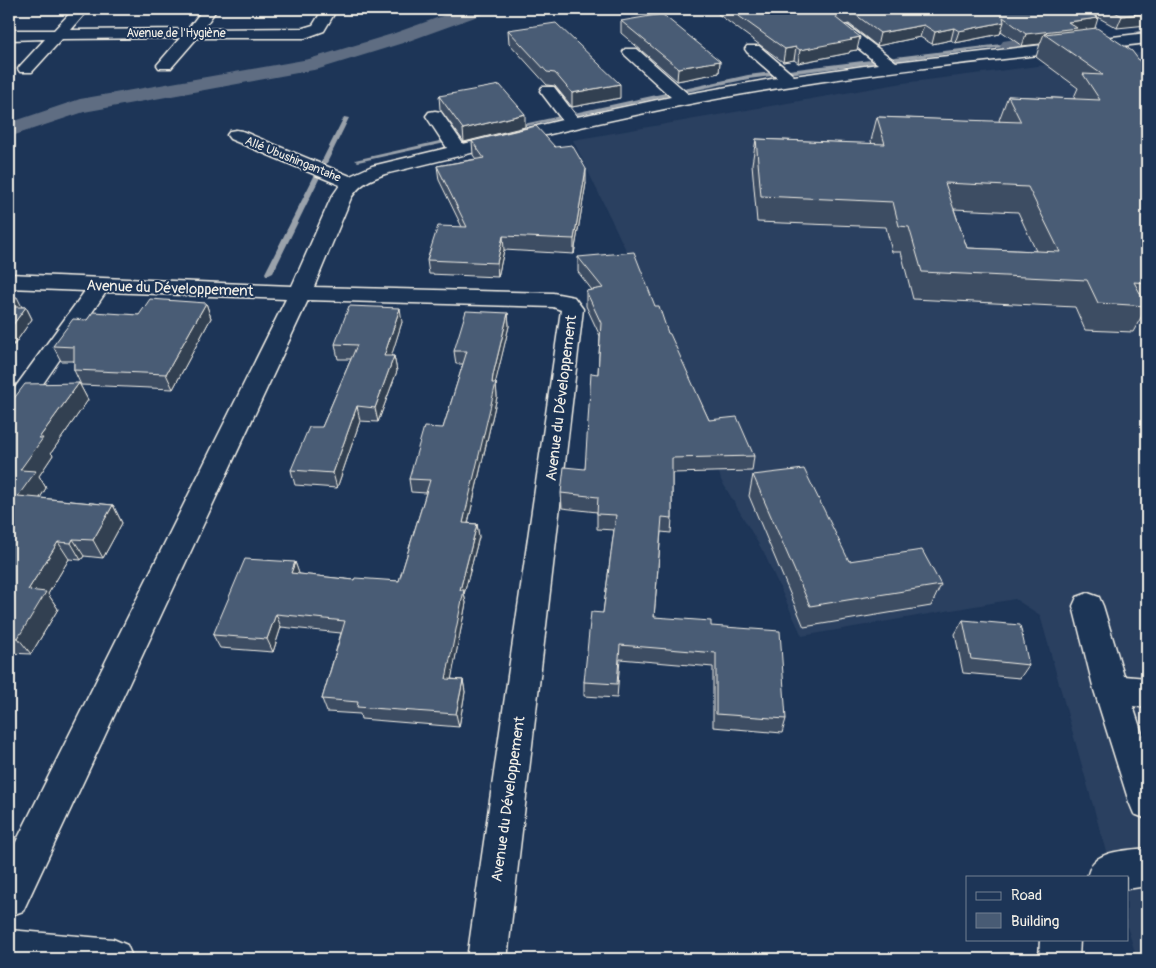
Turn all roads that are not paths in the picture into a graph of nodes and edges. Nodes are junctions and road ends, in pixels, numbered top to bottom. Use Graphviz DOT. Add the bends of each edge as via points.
graph roads {
  1 [pos="82,9"];
  2 [pos="210,9"];
  3 [pos="330,9"];
  4 [pos="1102,27"];
  5 [pos="843,29"];
  6 [pos="193,33"];
  7 [pos="9,34"];
  8 [pos="60,34"];
  9 [pos="1136,40"];
  10 [pos="753,49"];
  11 [pos="631,52"];
  12 [pos="1147,54"];
  13 [pos="164,65"];
  14 [pos="892,67"];
  15 [pos="26,69"];
  16 [pos="790,81"];
  17 [pos="548,91"];
  18 [pos="684,100"];
  19 [pos="435,116"];
  20 [pos="573,123"];
  21 [pos="236,136"];
  22 [pos="457,150"];
  23 [pos="351,183"];
  24 [pos="9,281"];
  25 [pos="100,285"];
  26 [pos="300,293"];
  27 [pos="9,414"];
  28 [pos="1088,606"];
  29 [pos="1111,690"];
  30 [pos="1147,693"];
  31 [pos="1147,802"];
  32 [pos="1147,867"];
  33 [pos="1107,876"];
  34 [pos="9,897"];
  35 [pos="1060,940"];
  36 [pos="9,950"];
  37 [pos="112,959"];
  38 [pos="487,959"];
  39 [pos="1060,959"];
  1 -- 8 [label="street"];
  2 -- 6 [label="street"];
  3 -- 6 [label="street, Avenue de l'Hygiène" via="320,28 305,33"];
  4 -- 9 [label="street"];
  5 -- 14 [label="street"];
  6 -- 8 [label="street, Avenue de l'Hygiène"];
  6 -- 13 [label="street"];
  7 -- 8 [label="street, Avenue de l'Hygiène"];
  8 -- 15 [label="street"];
  9 -- 12 [label="street"];
  9 -- 14 [label="street"];
  10 -- 16 [label="street"];
  11 -- 18 [label="street"];
  14 -- 16 [label="street"];
  16 -- 18 [label="street"];
  17 -- 20 [label="street"];
  18 -- 20 [label="street"];
  19 -- 22 [label="street"];
  20 -- 22 [label="street"];
  21 -- 23 [label="street, Allé Ubushingantahe"];
  22 -- 23 [label="street" via="379,170"];
  23 -- 26 [label="street" via="340,198"];
  24 -- 25 [label="street, Avenue du Développement"];
  25 -- 26 [label="street, Avenue du Développement"];
  25 -- 27 [label="street"];
  26 -- 34 [label="street"];
  26 -- 38 [label="street, Avenue du Développement" via="553,300 566,302 572,309"];
  28 -- 29 [label="street"];
  29 -- 30 [label="street"];
  29 -- 31 [label="street"];
  32 -- 33 [label="street" via="1112,872"];
  35 -- 39 [label="street"];
  36 -- 37 [label="street"];
}
